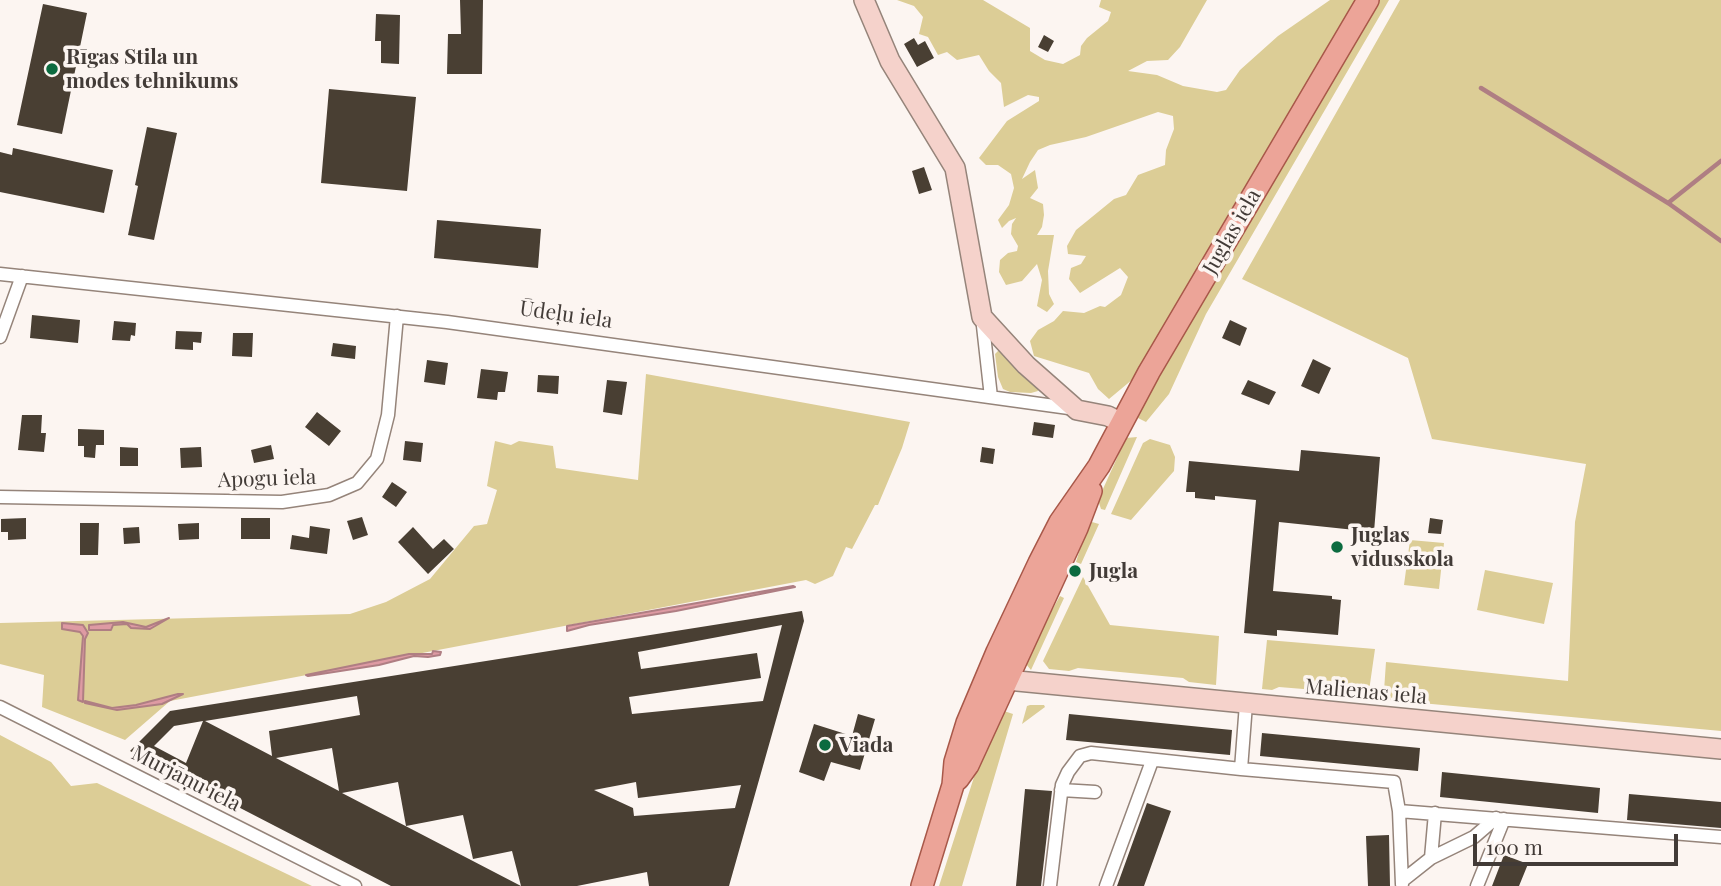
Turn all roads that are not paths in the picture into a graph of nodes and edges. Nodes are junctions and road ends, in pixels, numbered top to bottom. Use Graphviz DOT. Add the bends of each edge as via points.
graph roads {
  1 [pos="864,0"];
  2 [pos="1367,0"];
  3 [pos="0,274"];
  4 [pos="22,276"];
  5 [pos="397,316"];
  6 [pos="982,317"];
  7 [pos="0,337"];
  8 [pos="991,397"];
  9 [pos="1077,410"];
  10 [pos="1122,423"];
  11 [pos="0,497"];
  12 [pos="997,676"];
  13 [pos="1246,704"];
  14 [pos="0,706"];
  15 [pos="1721,749"];
  16 [pos="1152,761"];
  17 [pos="1241,769"];
  18 [pos="1061,790"];
  19 [pos="1095,792"];
  20 [pos="1399,811"];
  21 [pos="1435,813"];
  22 [pos="1500,818"];
  23 [pos="1721,837"];
  24 [pos="1431,858"];
  25 [pos="1402,883"];
  26 [pos="355,886"];
  27 [pos="922,886"];
  28 [pos="1050,886"];
  29 [pos="1106,886"];
  30 [pos="1477,886"];
  1 -- 6 [label="street" via="890,61 955,168"];
  2 -- 10 [label="main road, Juglas iela"];
  3 -- 4 [label="street, Ūdeļu iela"];
  4 -- 5 [label="street, Ūdeļu iela"];
  4 -- 7 [label="street"];
  5 -- 8 [label="street, Ūdeļu iela"];
  5 -- 11 [label="street, Apogu iela" via="387,415 377,459 357,483 329,495 282,502"];
  6 -- 8 [label="street"];
  6 -- 9 [label="street" via="1026,365"];
  8 -- 9 [label="street, Ūdeļu iela"];
  9 -- 10 [label="street, Ūdeļu iela"];
  10 -- 12 [label="main road, Juglas iela" via="1060,522"];
  12 -- 13 [label="street, Malienas iela"];
  12 -- 27 [label="main road, Juglas iela" via="967,723"];
  13 -- 15 [label="street, Malienas iela"];
  13 -- 17 [label="street"];
  14 -- 26 [label="street, Murjāņu iela"];
  16 -- 17 [label="street"];
  16 -- 18 [label="street" via="1091,753 1080,756"];
  16 -- 29 [label="street"];
  17 -- 20 [label="street" via="1394,782"];
  18 -- 19 [label="street"];
  18 -- 28 [label="street"];
  20 -- 21 [label="street"];
  20 -- 25 [label="street"];
  21 -- 22 [label="street"];
  21 -- 24 [label="street"];
  22 -- 23 [label="street"];
  22 -- 24 [label="street"];
  22 -- 30 [label="street"];
  24 -- 25 [label="street"];
}
